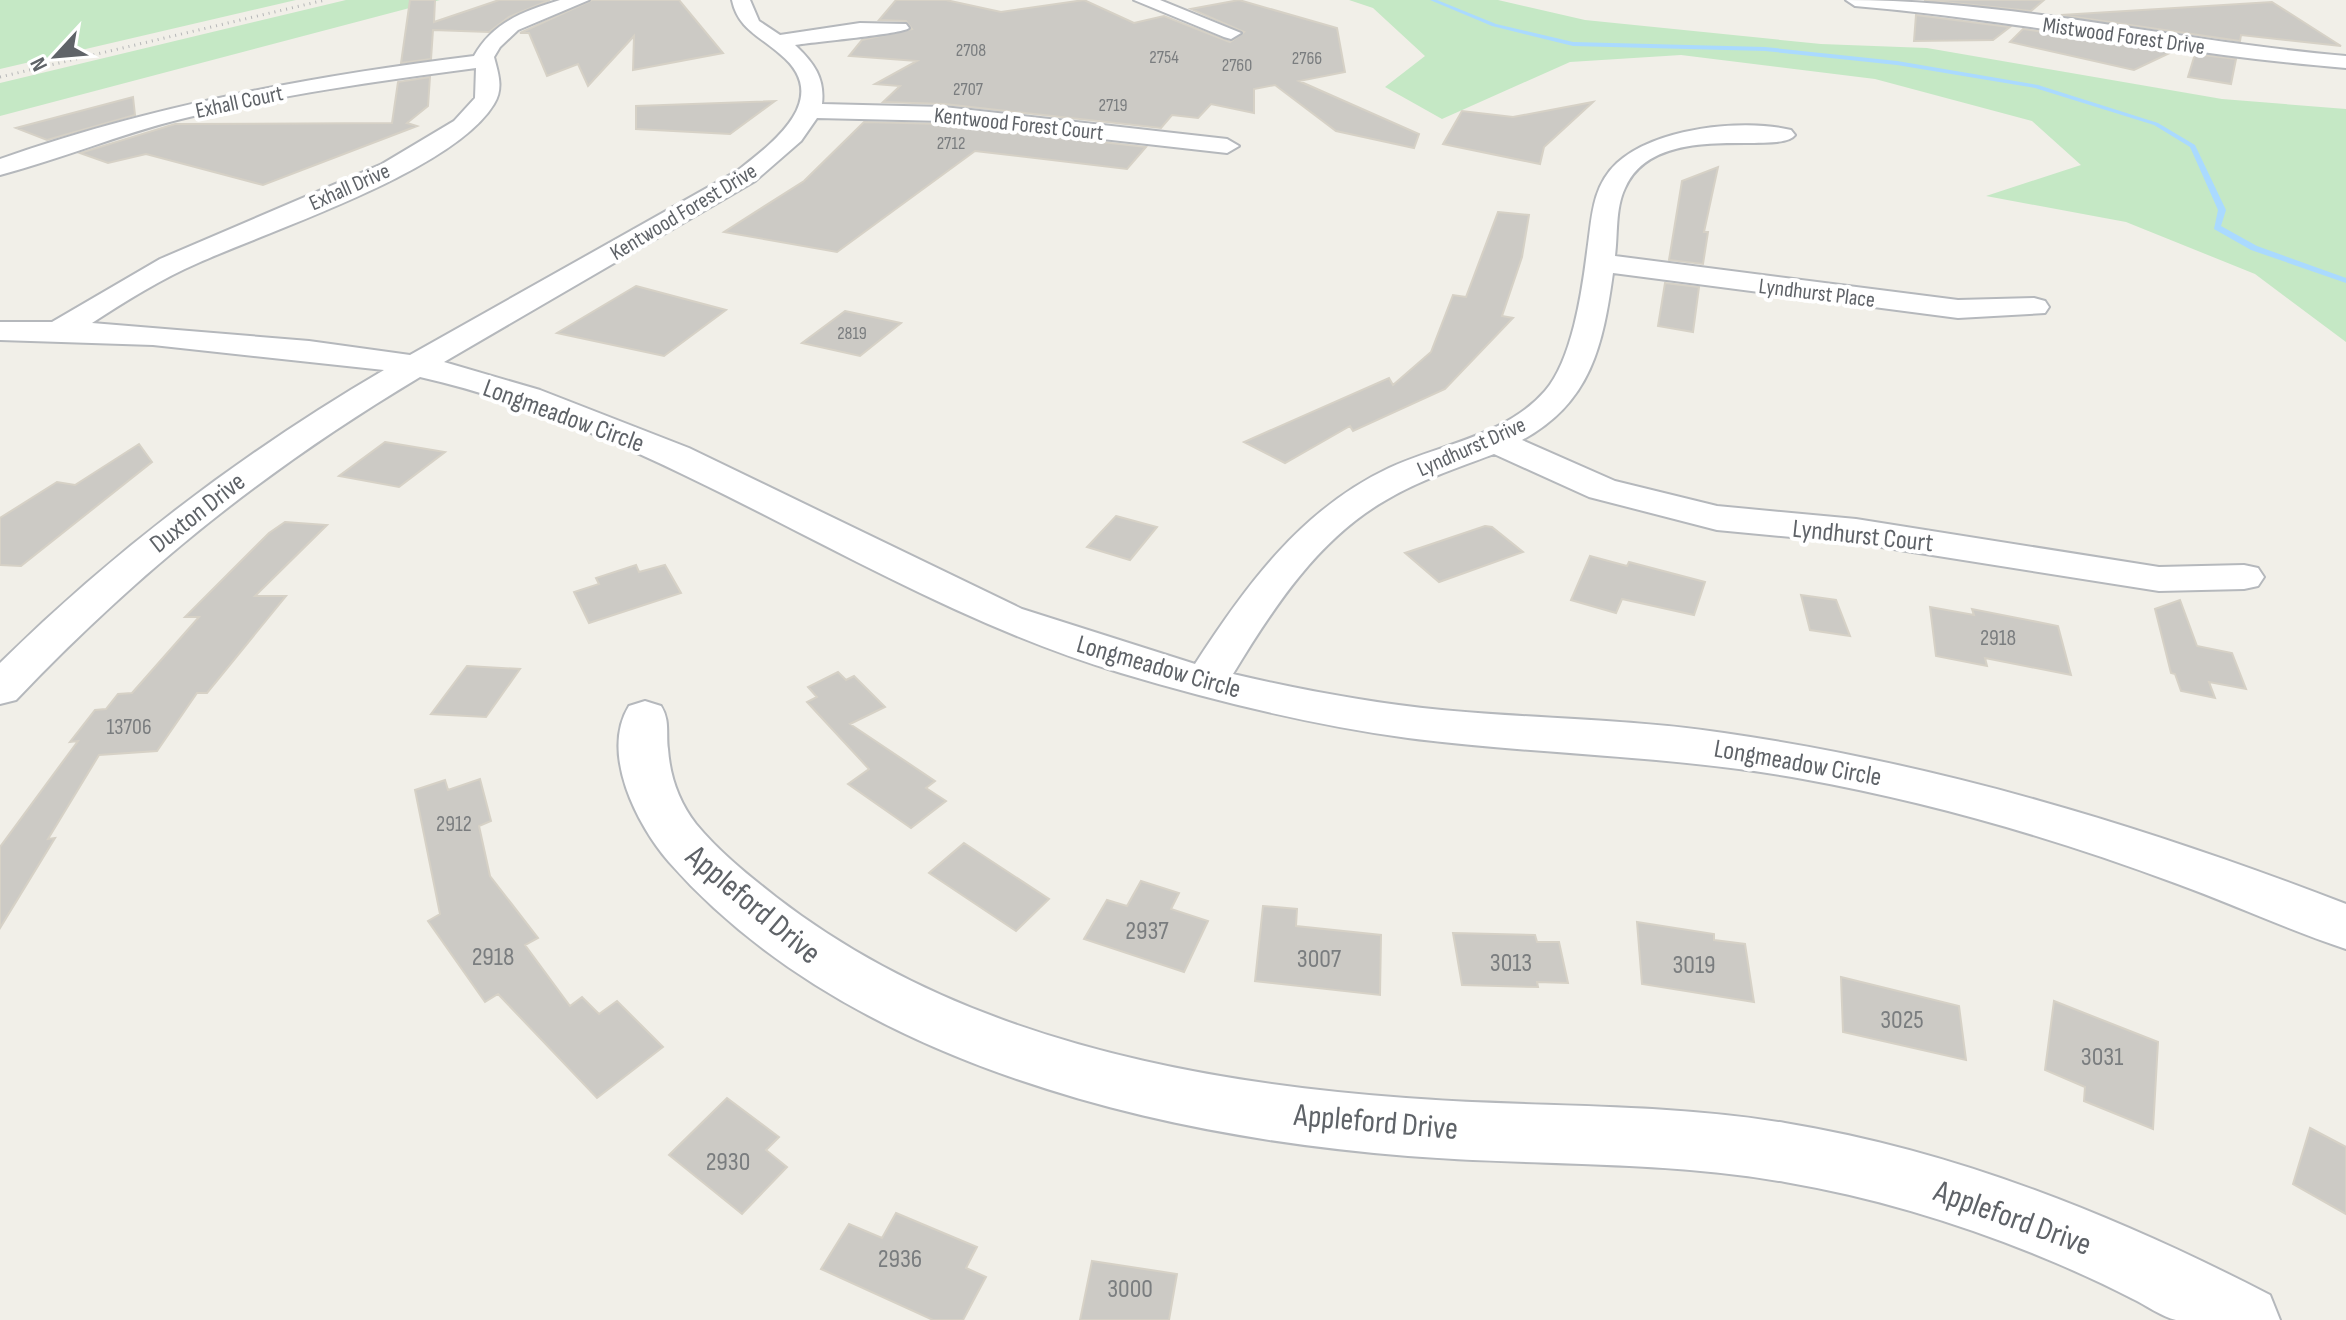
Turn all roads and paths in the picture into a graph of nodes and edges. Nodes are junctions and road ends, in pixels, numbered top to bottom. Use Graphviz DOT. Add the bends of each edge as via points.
graph roads {
  1 [pos="580,0"];
  2 [pos="741,0"];
  3 [pos="1143,0"];
  4 [pos="1855,0"];
  5 [pos="899,28"];
  6 [pos="1231,33"];
  7 [pos="777,42"];
  8 [pos="484,61"];
  9 [pos="2346,62"];
  10 [pos="810,111"];
  11 [pos="1783,135"];
  12 [pos="1227,146"];
  13 [pos="0,167"];
  14 [pos="1601,263"];
  15 [pos="2034,307"];
  16 [pos="60,330"];
  17 [pos="0,331"];
  18 [pos="418,366"];
  19 [pos="1494,439"];
  20 [pos="2244,577"];
  21 [pos="1206,682"];
  22 [pos="0,689"];
  23 [pos="645,717"];
  24 [pos="2346,927"];
  25 [pos="2245,1320"];
  1 -- 8 [label="street" via="506,30 487,49"];
  2 -- 7 [label="street" via="747,19"];
  3 -- 6 [label="street"];
  4 -- 9 [label="street, Mistwood Forest Drive"];
  5 -- 7 [label="street"];
  7 -- 10 [label="street" via="808,71"];
  8 -- 13 [label="street, Exhall Court" via="243,99 110,132"];
  8 -- 16 [label="street, Exhall Drive" via="490,79 483,104 441,142 185,257"];
  10 -- 12 [label="street, Kentwood Forest Court" via="944,114"];
  10 -- 18 [label="street, Kentwood Forest Drive" via="790,141 746,176"];
  11 -- 14 [label="street, Lyndhurst Drive" via="1706,136 1646,154 1608,192"];
  14 -- 15 [label="street, Lyndhurst Place" via="1958,309"];
  14 -- 19 [label="street, Lyndhurst Drive" via="1572,379 1534,418"];
  16 -- 17 [label="street, Longmeadow Circle"];
  16 -- 18 [label="street, Longmeadow Circle" via="289,348"];
  18 -- 21 [label="street, Longmeadow Circle" via="636,439 1013,621"];
  18 -- 22 [label="street, Duxton Drive" via="338,412 186,518 119,574"];
  19 -- 20 [label="street, Lyndhurst Court" via="1602,489 1717,518 1856,531 2159,579"];
  19 -- 21 [label="street, Lyndhurst Drive" via="1402,476 1323,525 1275,578"];
  21 -- 24 [label="street, Longmeadow Circle" via="1364,716 1714,747 1900,780 2138,846"];
  23 -- 25 [label="street, Appleford Drive" via="645,773 659,813 685,850 759,915 832,968 918,1015 1019,1056 1120,1083 1273,1112 1431,1129 1615,1134 1734,1144 1832,1161 1961,1194 2069,1233"];
}
